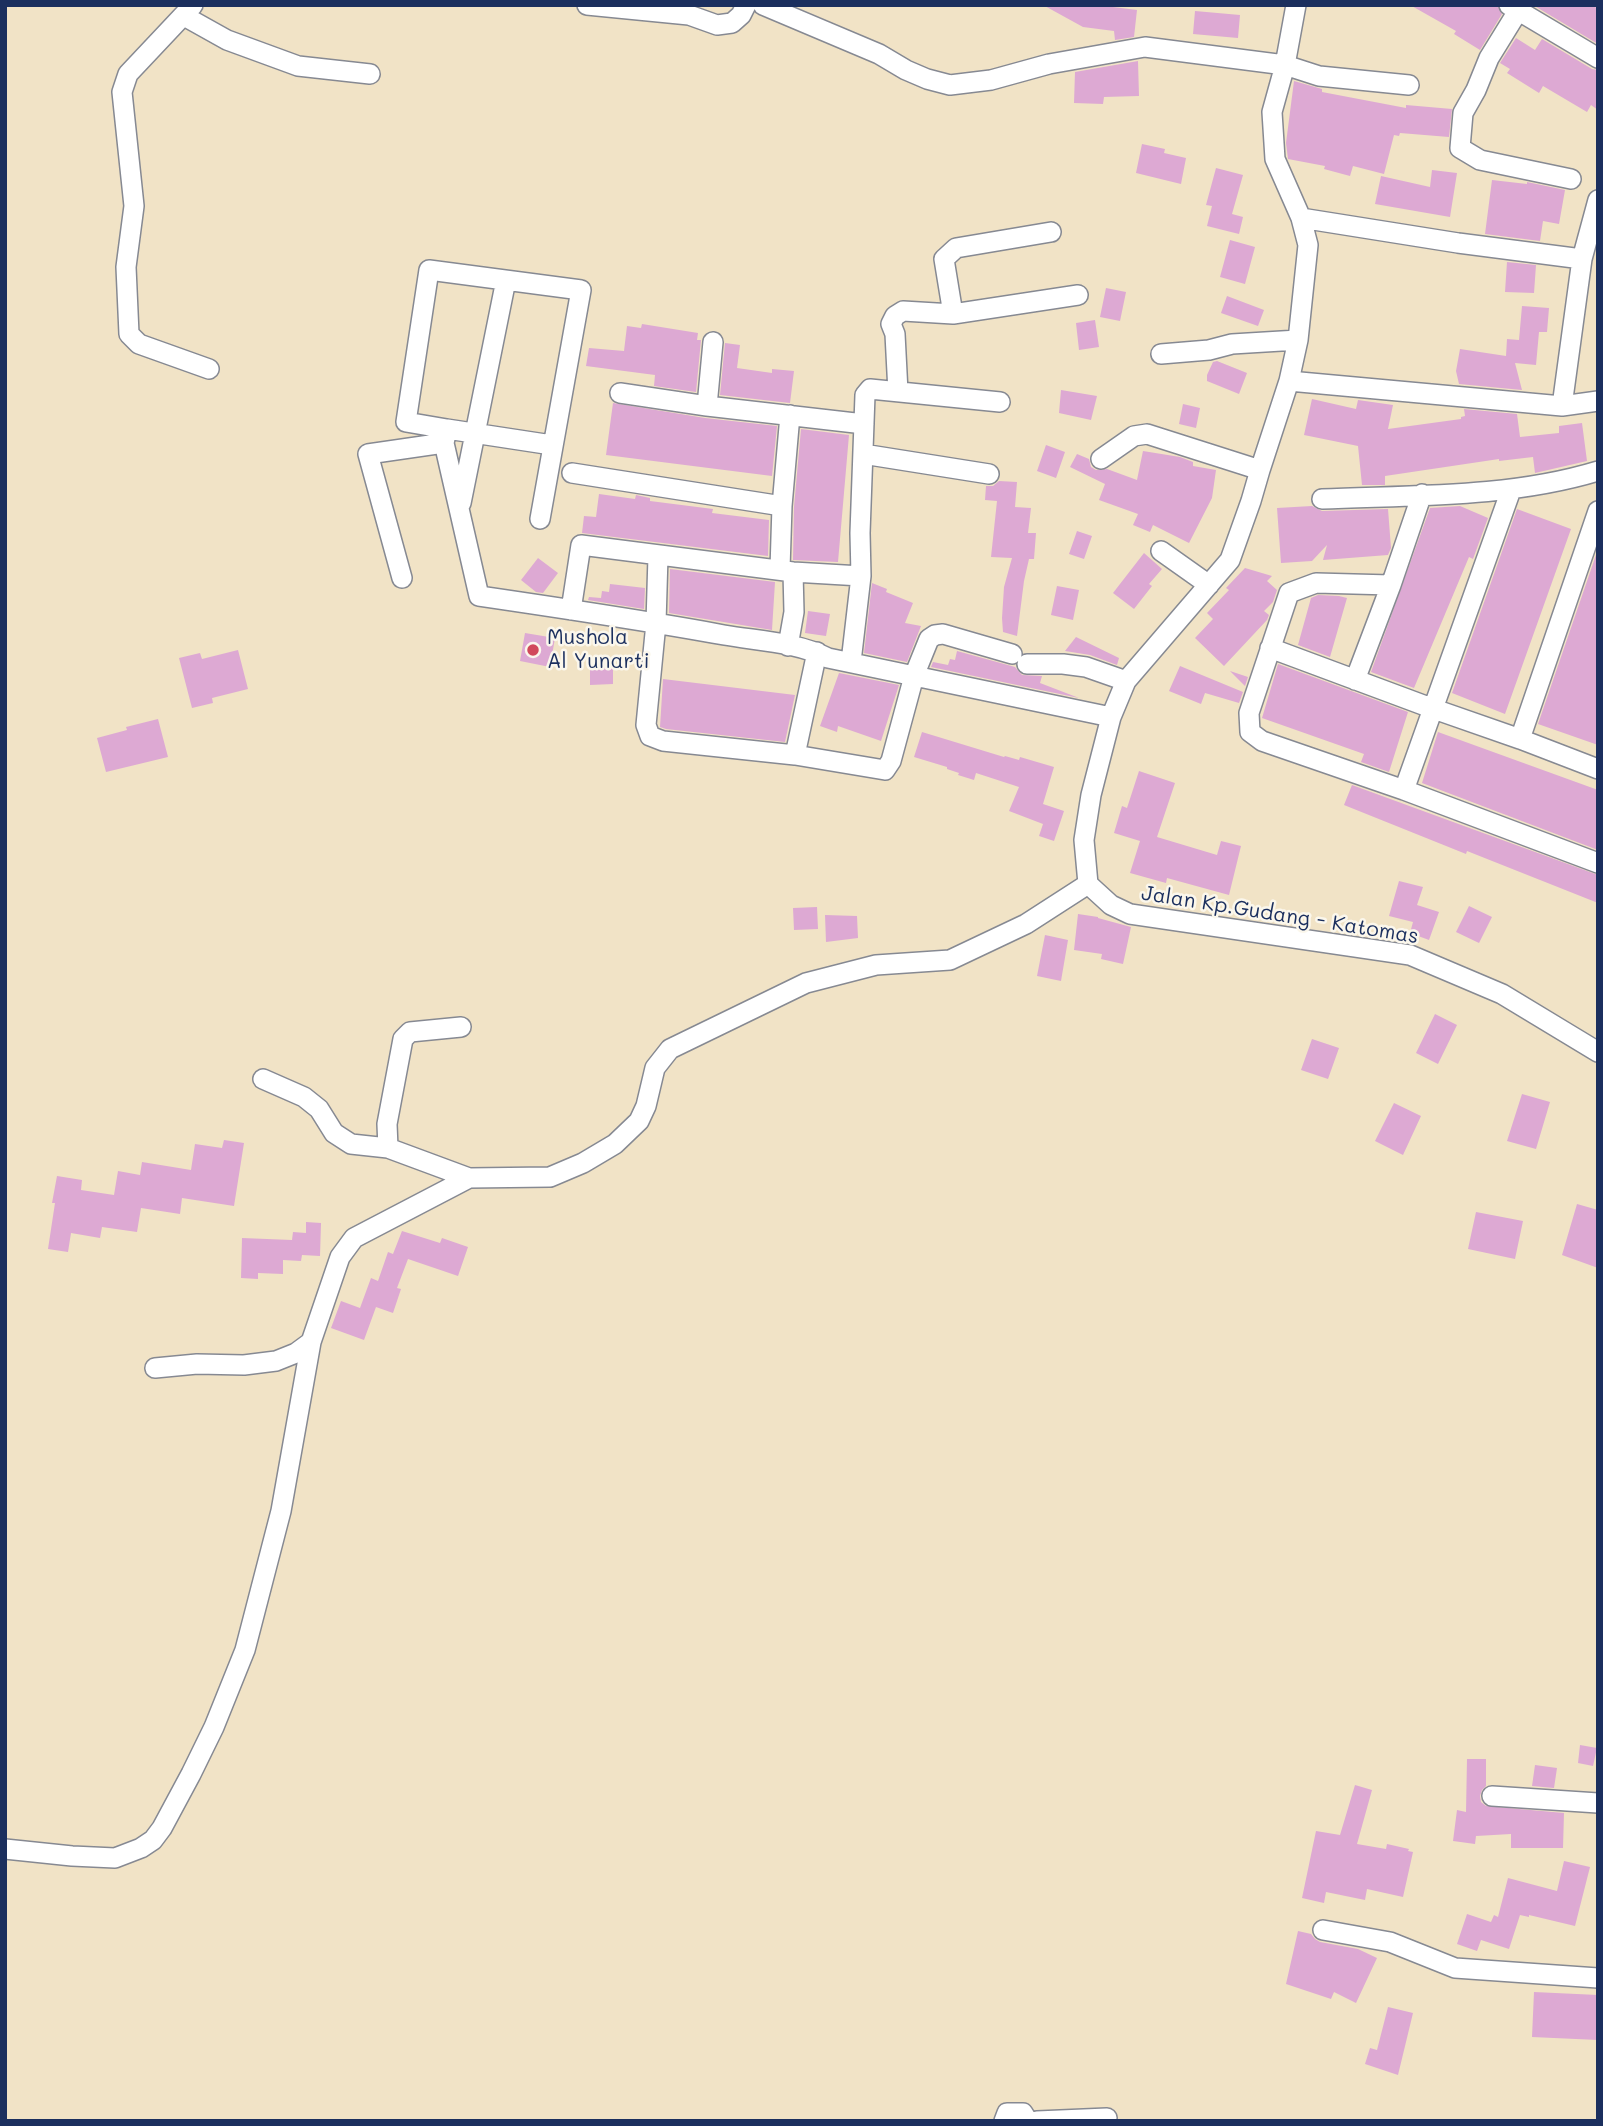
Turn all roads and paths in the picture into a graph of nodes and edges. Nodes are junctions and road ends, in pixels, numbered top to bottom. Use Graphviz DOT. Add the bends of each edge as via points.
graph roads {
  1 [pos="587,5"];
  2 [pos="746,5"];
  3 [pos="763,5"];
  4 [pos="1296,5"];
  5 [pos="1514,8"];
  6 [pos="188,11"];
  7 [pos="1598,58"];
  8 [pos="1285,65"];
  9 [pos="370,74"];
  10 [pos="1409,85"];
  11 [pos="1571,179"];
  12 [pos="1598,200"];
  13 [pos="1301,218"];
  14 [pos="1051,232"];
  15 [pos="1582,259"];
  16 [pos="506,280"];
  17 [pos="1078,295"];
  18 [pos="953,314"];
  19 [pos="1298,340"];
  20 [pos="713,342"];
  21 [pos="1161,354"];
  22 [pos="209,369"];
  23 [pos="1289,381"];
  24 [pos="898,391"];
  25 [pos="620,393"];
  26 [pos="1598,401"];
  27 [pos="1000,402"];
  28 [pos="1562,405"];
  29 [pos="707,406"];
  30 [pos="790,415"];
  31 [pos="406,422"];
  32 [pos="864,424"];
  33 [pos="474,433"];
  34 [pos="446,436"];
  35 [pos="552,445"];
  36 [pos="394,450"];
  37 [pos="863,454"];
  38 [pos="1101,459"];
  39 [pos="1259,470"];
  40 [pos="1598,471"];
  41 [pos="572,473"];
  42 [pos="989,474"];
  43 [pos="1511,490"];
  44 [pos="1422,494"];
  45 [pos="1322,499"];
  46 [pos="782,506"];
  47 [pos="460,510"];
  48 [pos="1598,511"];
  49 [pos="540,519"];
  50 [pos="1161,551"];
  51 [pos="658,556"];
  52 [pos="787,571"];
  53 [pos="861,576"];
  54 [pos="402,579"];
  55 [pos="1209,585"];
  56 [pos="1391,585"];
  57 [pos="571,610"];
  58 [pos="656,623"];
  59 [pos="788,646"];
  60 [pos="1270,648"];
  61 [pos="817,652"];
  62 [pos="851,662"];
  63 [pos="914,676"];
  64 [pos="1355,680"];
  65 [pos="1126,681"];
  66 [pos="1433,709"];
  67 [pos="1111,717"];
  68 [pos="1520,738"];
  69 [pos="794,755"];
  70 [pos="1598,769"];
  71 [pos="1404,790"];
  72 [pos="1598,863"];
  73 [pos="1088,884"];
  74 [pos="461,1027"];
  75 [pos="1598,1052"];
  76 [pos="263,1079"];
  77 [pos="388,1148"];
  78 [pos="469,1178"];
  79 [pos="311,1342"];
  80 [pos="155,1368"];
  81 [pos="1492,1796"];
  82 [pos="1598,1803"];
  83 [pos="5,1849"];
  84 [pos="1323,1930"];
  85 [pos="1598,1978"];
  86 [pos="1107,2118"];
  87 [pos="1004,2121"];
  88 [pos="1028,2121"];
  89 [pos="1037,2121"];
  1 -- 2 [label="street" via="689,15 716,25 732,23"];
  3 -- 8 [label="street" via="879,54 906,71 950,85 1146,47"];
  4 -- 8 [label="street"];
  5 -- 7 [label="street"];
  5 -- 11 [label="street" via="1463,113 1460,148 1480,160"];
  6 -- 9 [label="street" via="227,40 298,66"];
  6 -- 22 [label="street" via="128,74 122,92 134,206 126,267 127,325 128,334 139,344"];
  8 -- 10 [label="street" via="1319,76"];
  8 -- 13 [label="street" via="1272,112 1276,159"];
  12 -- 15 [label="street"];
  13 -- 15 [label="street"];
  13 -- 19 [label="street" via="1308,245"];
  14 -- 18 [label="street" via="950,251 944,259"];
  15 -- 28 [label="street"];
  16 -- 31 [label="street" via="429,270"];
  16 -- 33 [label="street"];
  16 -- 35 [label="street" via="581,290"];
  17 -- 18 [label="street"];
  18 -- 24 [label="street" via="903,312 895,316 891,324"];
  19 -- 21 [label="street"];
  19 -- 23 [label="street"];
  20 -- 29 [label="street"];
  23 -- 28 [label="street"];
  23 -- 39 [label="street"];
  24 -- 27 [label="street"];
  24 -- 32 [label="street" via="870,389 865,395"];
  25 -- 29 [label="street"];
  26 -- 28 [label="street"];
  29 -- 30 [label="street"];
  30 -- 32 [label="street"];
  30 -- 46 [label="street"];
  31 -- 34 [label="street"];
  31 -- 36 [label="street"];
  32 -- 37 [label="street"];
  33 -- 34 [label="street"];
  33 -- 35 [label="street"];
  33 -- 47 [label="street"];
  34 -- 36 [label="street"];
  34 -- 47 [label="street"];
  35 -- 49 [label="street"];
  36 -- 54 [label="street" via="368,454"];
  37 -- 42 [label="street"];
  37 -- 53 [label="street"];
  38 -- 39 [label="street" via="1134,436 1147,433"];
  39 -- 55 [label="street" via="1230,560"];
  40 -- 43 [label="street"];
  41 -- 46 [label="street"];
  43 -- 44 [label="street"];
  43 -- 66 [label="street"];
  44 -- 45 [label="street"];
  44 -- 56 [label="street"];
  46 -- 52 [label="street"];
  47 -- 57 [label="street" via="479,596"];
  48 -- 68 [label="street"];
  50 -- 55 [label="street"];
  51 -- 52 [label="street"];
  51 -- 57 [label="street" via="581,545"];
  51 -- 58 [label="street"];
  52 -- 53 [label="street"];
  52 -- 59 [label="street" via="794,612"];
  53 -- 62 [label="street"];
  55 -- 65 [label="street"];
  56 -- 60 [label="street" via="1316,583 1289,593"];
  56 -- 64 [label="street"];
  57 -- 58 [label="street"];
  58 -- 59 [label="street"];
  58 -- 69 [label="street" via="646,725 649,736"];
  59 -- 61 [label="street"];
  60 -- 64 [label="street"];
  60 -- 71 [label="street" via="1249,713 1253,736"];
  61 -- 62 [label="street"];
  61 -- 69 [label="street"];
  62 -- 63 [label="street"];
  63 -- 65 [label="street" via="929,639 943,634 1020,659 1086,667"];
  63 -- 67 [label="street"];
  63 -- 69 [label="street" via="885,770"];
  64 -- 66 [label="street"];
  65 -- 67 [label="street"];
  66 -- 68 [label="street"];
  66 -- 71 [label="street"];
  67 -- 73 [label="street" via="1084,840"];
  68 -- 70 [label="street"];
  71 -- 72 [label="street"];
  73 -- 75 [label="street, Jalan Kp.Gudang - Katomas" via="1111,905 1130,914 1410,955 1502,995"];
  73 -- 78 [label="street" via="1026,923 950,960 876,965 806,983 670,1049 655,1068 639,1121 583,1163 550,1177"];
  74 -- 77 [label="street" via="410,1032 403,1039 387,1124"];
  76 -- 77 [label="street" via="304,1097 319,1109 334,1133 351,1144"];
  77 -- 78 [label="street"];
  78 -- 79 [label="street" via="354,1238 340,1257"];
  79 -- 80 [label="street" via="276,1361"];
  79 -- 83 [label="street" via="281,1511 245,1650 214,1727 162,1828 141,1848 115,1858"];
  81 -- 82 [label="street"];
  84 -- 85 [label="street" via="1390,1942 1455,1968"];
  86 -- 89 [label="street"];
  87 -- 88 [label="street" via="1007,2113 1015,2112 1023,2113"];
}
